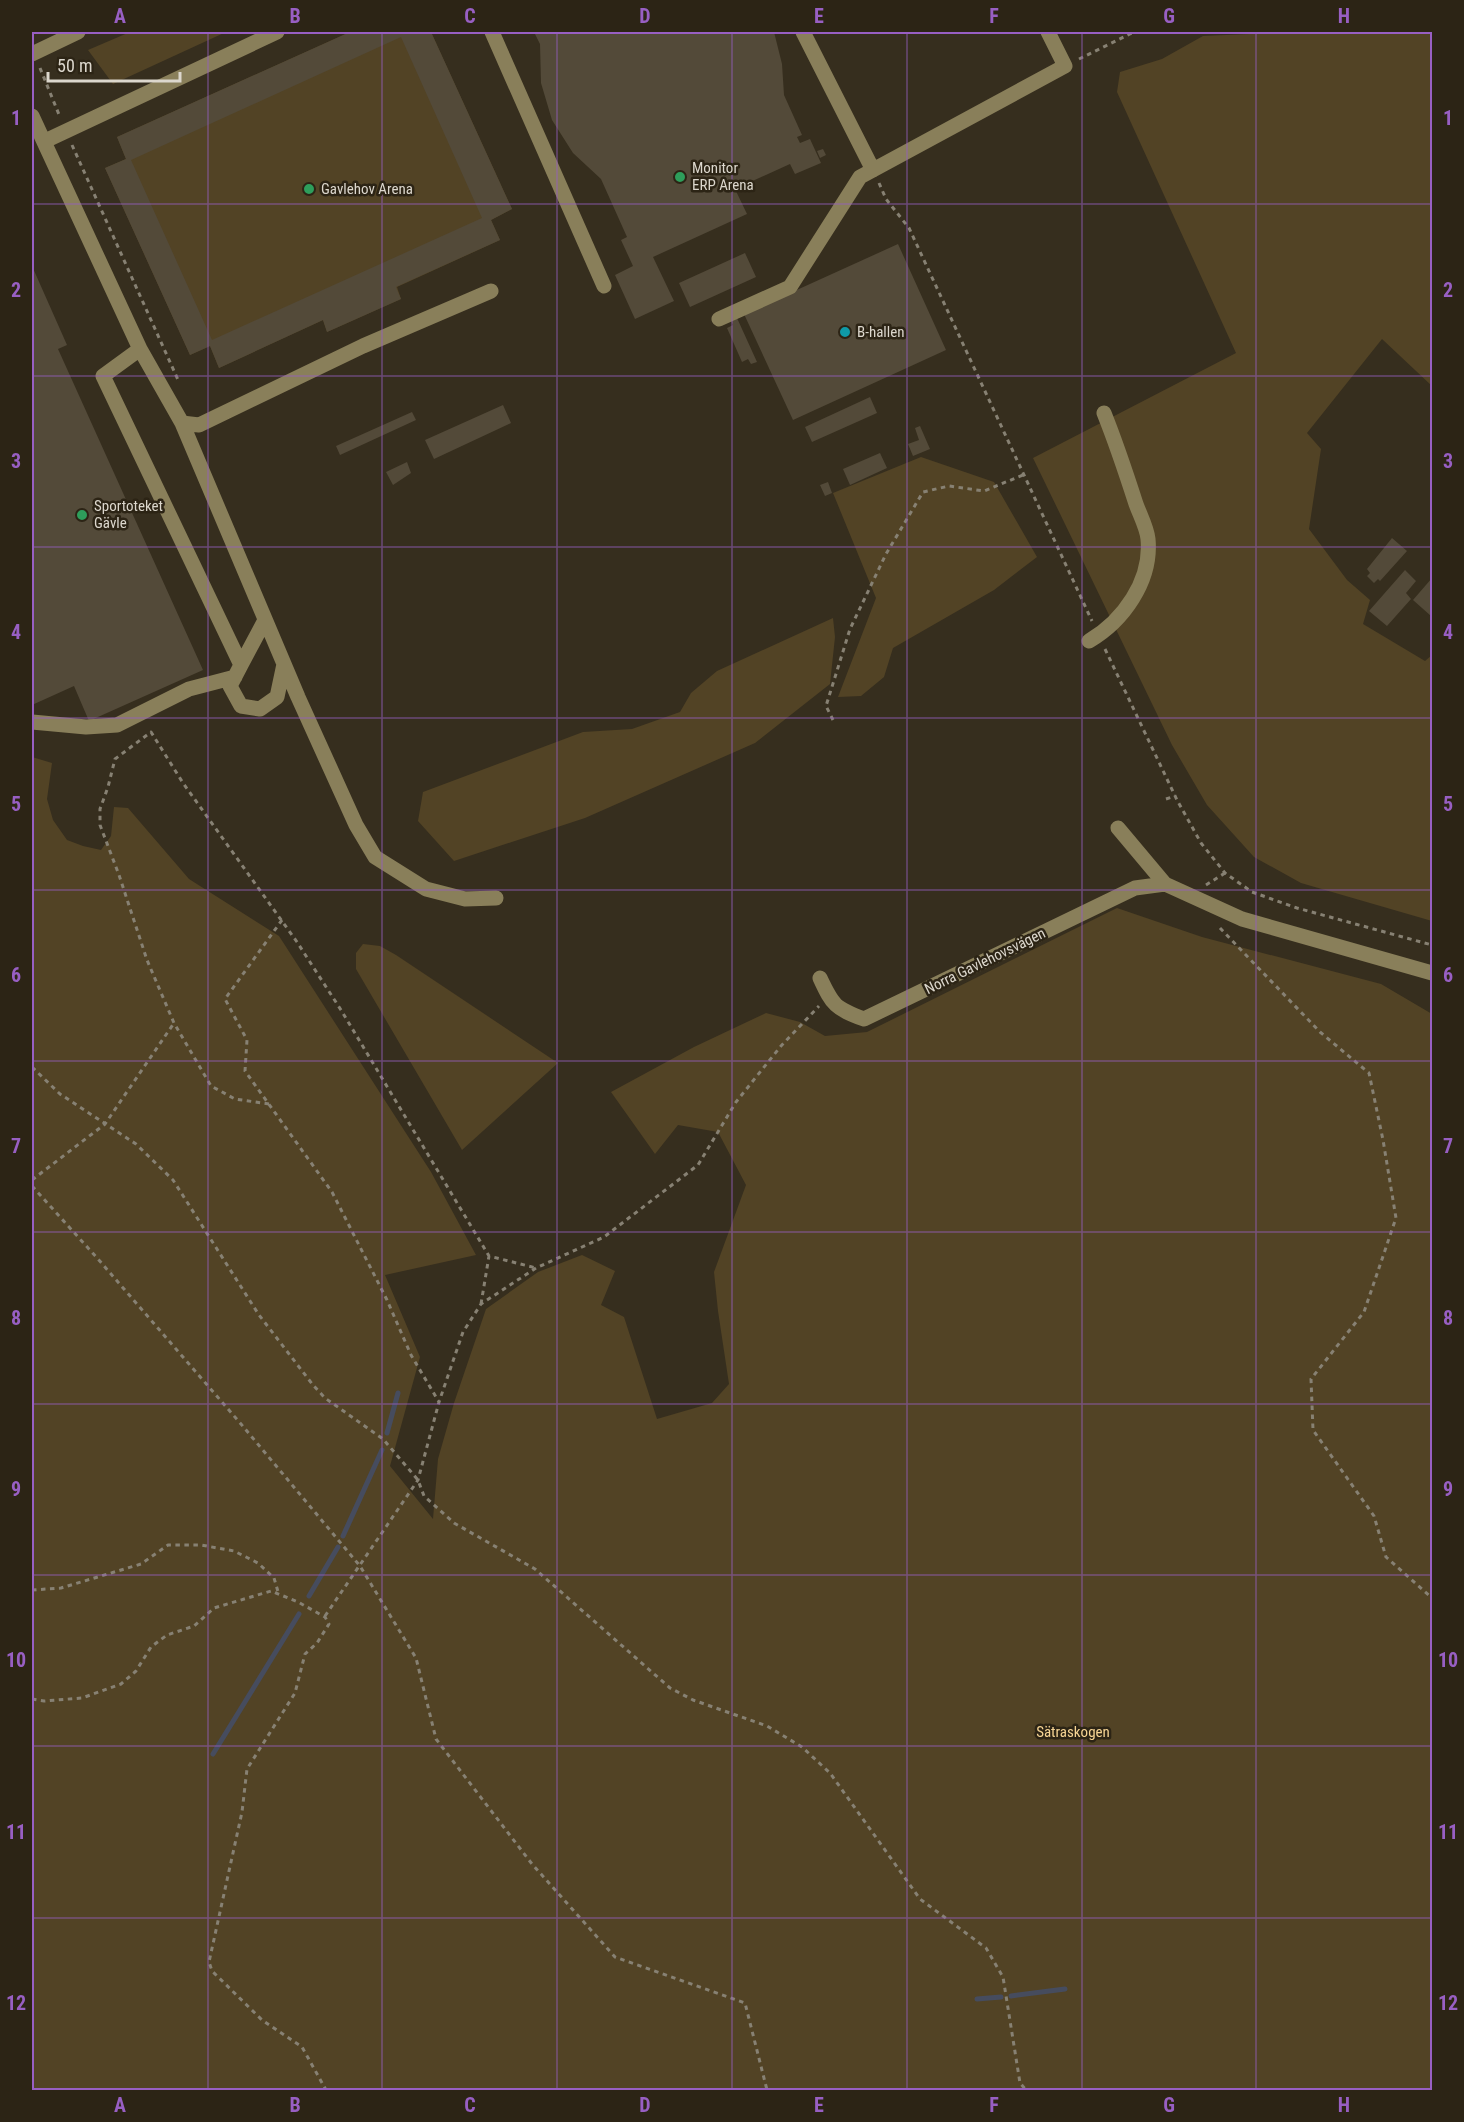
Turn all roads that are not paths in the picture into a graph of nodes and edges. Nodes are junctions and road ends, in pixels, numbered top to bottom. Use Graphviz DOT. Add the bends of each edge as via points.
graph roads {
  1 [pos="78,32"];
  2 [pos="277,32"];
  3 [pos="492,32"];
  4 [pos="803,32"];
  5 [pos="1048,32"];
  6 [pos="33,53"];
  7 [pos="32,116"];
  8 [pos="45,141"];
  9 [pos="873,170"];
  10 [pos="604,286"];
  11 [pos="491,291"];
  12 [pos="719,319"];
  13 [pos="140,349"];
  14 [pos="1104,413"];
  15 [pos="182,423"];
  16 [pos="265,620"];
  17 [pos="1089,641"];
  18 [pos="284,664"];
  19 [pos="238,671"];
  20 [pos="32,722"];
  21 [pos="1118,828"];
  22 [pos="1165,884"];
  23 [pos="496,898"];
  24 [pos="1432,974"];
  25 [pos="820,978"];
  1 -- 6 [label="street"];
  2 -- 8 [label="street"];
  3 -- 10 [label="street"];
  4 -- 9 [label="street"];
  5 -- 9 [label="street" via="1065,66"];
  7 -- 8 [label="street"];
  8 -- 13 [label="street"];
  9 -- 12 [label="street" via="860,177 790,286"];
  11 -- 15 [label="street" via="363,346 199,425"];
  13 -- 15 [label="street"];
  13 -- 19 [label="street" via="103,376"];
  14 -- 17 [label="street" via="1148,538 1146,569 1120,618"];
  15 -- 16 [label="street"];
  16 -- 18 [label="street"];
  16 -- 19 [label="street"];
  18 -- 19 [label="street" via="278,697 261,709 242,706 230,686"];
  18 -- 23 [label="street" via="356,825 375,857 426,889 465,899"];
  19 -- 20 [label="street" via="189,689 117,725 86,727"];
  21 -- 22 [label="street"];
  22 -- 24 [label="street" via="1242,919"];
  22 -- 25 [label="street, Norra Gavlehovsvägen" via="1135,888 864,1019 840,1010"];
}
